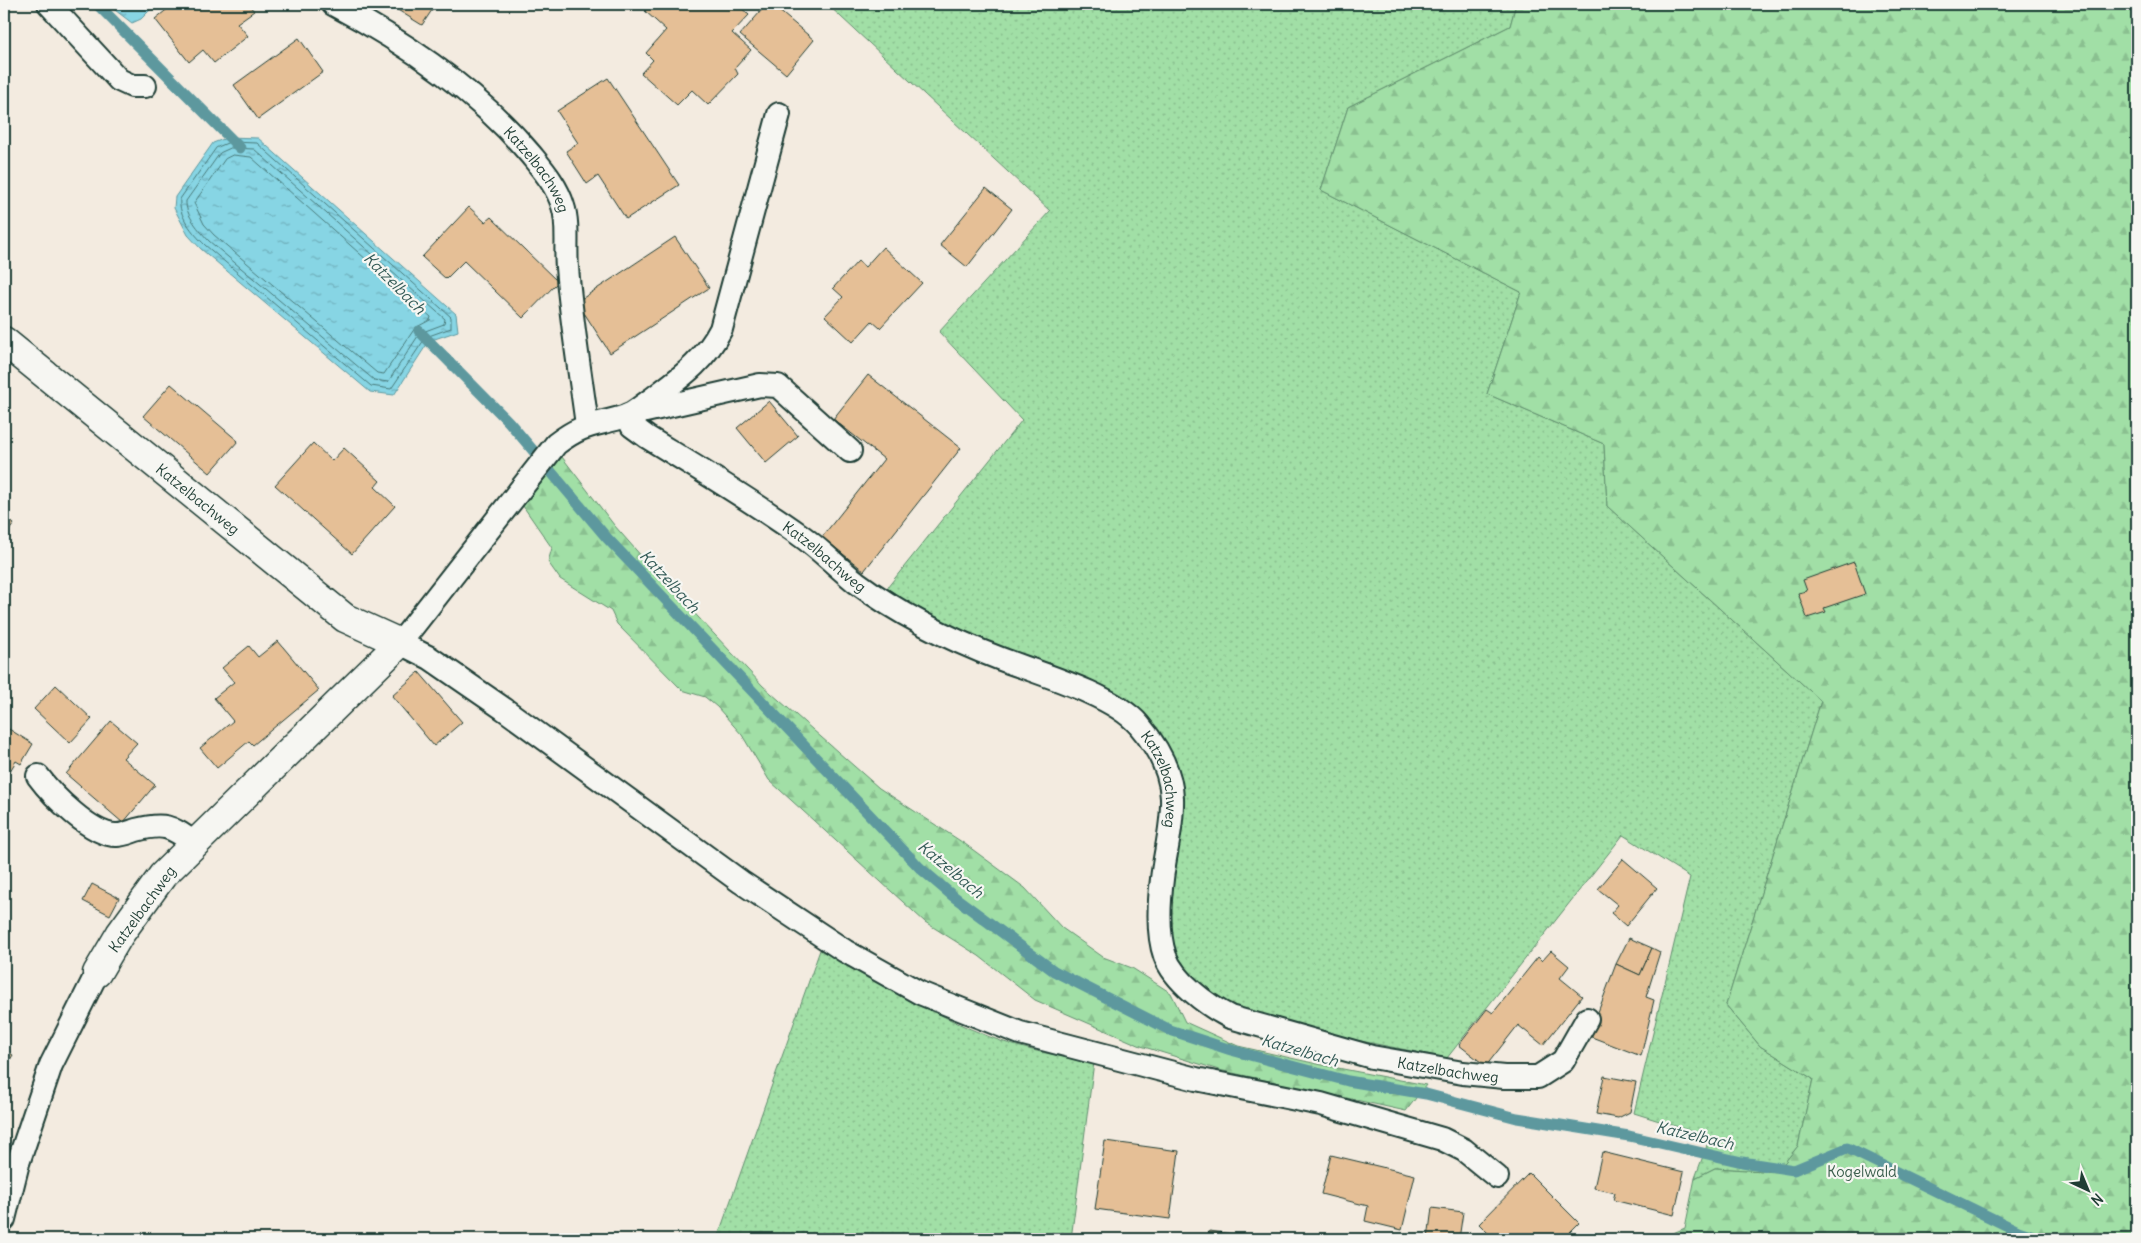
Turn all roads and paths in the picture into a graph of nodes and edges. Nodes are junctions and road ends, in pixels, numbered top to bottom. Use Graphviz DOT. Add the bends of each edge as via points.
graph roads {
  1 [pos="49,4"];
  2 [pos="334,4"];
  3 [pos="145,86"];
  4 [pos="779,114"];
  5 [pos="4,341"];
  6 [pos="628,415"];
  7 [pos="587,425"];
  8 [pos="850,451"];
  9 [pos="400,642"];
  10 [pos="38,776"];
  11 [pos="196,844"];
  12 [pos="98,973"];
  13 [pos="1587,1018"];
  14 [pos="1497,1177"];
  15 [pos="4,1219"];
  1 -- 3 [label="lane" via="119,80 132,86"];
  2 -- 7 [label="lane, Katzelbachweg" via="403,44 462,87 510,130 545,171 558,192 564,209 567,267"];
  4 -- 6 [label="lane" via="721,329 692,370"];
  5 -- 9 [label="street, Katzelbachweg" via="345,618"];
  6 -- 7 [label="lane"];
  6 -- 8 [label="lane" via="760,385 778,386"];
  6 -- 13 [label="lane, Katzelbachweg" via="632,426 647,437 749,500 803,537 858,583 905,613 972,648 1116,706 1138,723 1162,756 1172,797 1170,839 1159,916 1165,957 1184,983 1212,1008 1230,1017 1372,1057 1504,1077 1538,1077 1563,1062"];
  7 -- 9 [label="lane, Katzelbachweg" via="556,444"];
  9 -- 11 [label="street, Katzelbachweg"];
  9 -- 14 [label="lane, Katzelbachweg" via="430,658 504,709 741,882 845,952 920,994 1020,1033 1196,1079 1320,1104 1442,1139 1464,1150"];
  10 -- 11 [label="lane" via="63,806 103,833 117,836 160,824 172,827"];
  11 -- 12 [label="street, Katzelbachweg" via="163,875 120,934"];
  12 -- 15 [label="lane, Katzelbachweg" via="51,1065 18,1163"];
}
